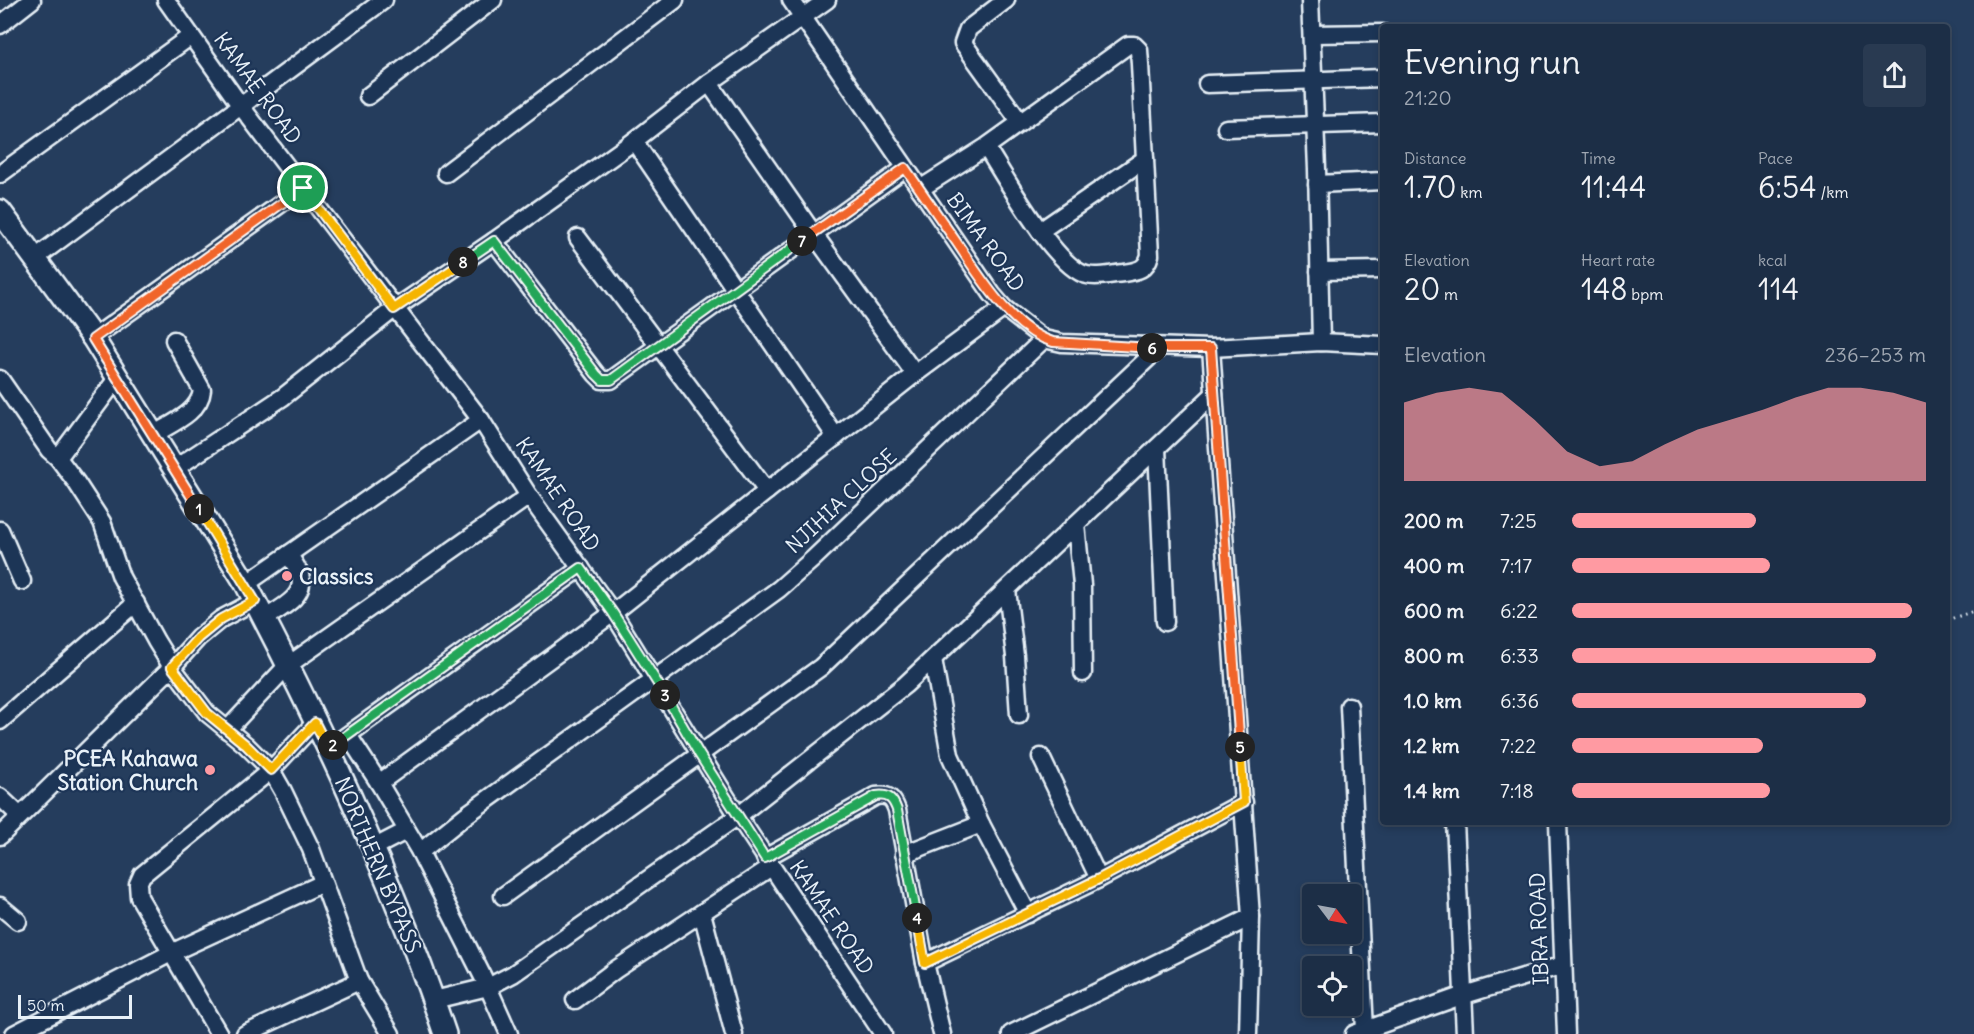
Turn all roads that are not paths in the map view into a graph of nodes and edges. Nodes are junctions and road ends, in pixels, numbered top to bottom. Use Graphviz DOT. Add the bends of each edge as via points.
graph roads {
  1 [pos="32,0"];
  2 [pos="166,0"];
  3 [pos="384,0"];
  4 [pos="494,0"];
  5 [pos="675,0"];
  6 [pos="791,0"];
  7 [pos="827,0"];
  8 [pos="1006,0"];
  9 [pos="1310,0"];
  10 [pos="803,17"];
  11 [pos="0,25"];
  12 [pos="1380,33"];
  13 [pos="1312,34"];
  14 [pos="191,36"];
  15 [pos="1380,78"];
  16 [pos="1313,81"];
  17 [pos="709,83"];
  18 [pos="1207,84"];
  19 [pos="368,96"];
  20 [pos="240,105"];
  21 [pos="1020,122"];
  22 [pos="1380,123"];
  23 [pos="1314,126"];
  24 [pos="1226,128"];
  25 [pos="634,141"];
  26 [pos="986,147"];
  27 [pos="1145,159"];
  28 [pos="905,168"];
  29 [pos="446,173"];
  30 [pos="0,174"];
  31 [pos="1380,181"];
  32 [pos="1317,184"];
  33 [pos="303,188"];
  34 [pos="920,189"];
  35 [pos="0,211"];
  36 [pos="1040,231"];
  37 [pos="813,233"];
  38 [pos="579,238"];
  39 [pos="494,241"];
  40 [pos="34,259"];
  41 [pos="1380,270"];
  42 [pos="1319,271"];
  43 [pos="735,289"];
  44 [pos="1004,308"];
  45 [pos="394,309"];
  46 [pos="93,339"];
  47 [pos="1044,339"];
  48 [pos="174,340"];
  49 [pos="1321,342"];
  50 [pos="658,345"];
  51 [pos="1380,345"];
  52 [pos="1159,348"];
  53 [pos="1211,348"];
  54 [pos="915,374"];
  55 [pos="118,376"];
  56 [pos="0,379"];
  57 [pos="1214,393"];
  58 [pos="481,420"];
  59 [pos="153,435"];
  60 [pos="836,437"];
  61 [pos="1157,448"];
  62 [pos="58,458"];
  63 [pos="174,469"];
  64 [pos="767,491"];
  65 [pos="530,496"];
  66 [pos="1076,524"];
  67 [pos="0,530"];
  68 [pos="289,554"];
  69 [pos="581,568"];
  70 [pos="22,582"];
  71 [pos="1007,590"];
  72 [pos="255,601"];
  73 [pos="136,603"];
  74 [pos="613,613"];
  75 [pos="1165,622"];
  76 [pos="933,659"];
  77 [pos="287,666"];
  78 [pos="172,667"];
  79 [pos="1083,673"];
  80 [pos="655,679"];
  81 [pos="1349,706"];
  82 [pos="1019,716"];
  83 [pos="0,721"];
  84 [pos="315,723"];
  85 [pos="227,730"];
  86 [pos="348,735"];
  87 [pos="328,749"];
  88 [pos="699,754"];
  89 [pos="1041,757"];
  90 [pos="271,770"];
  91 [pos="380,783"];
  92 [pos="0,797"];
  93 [pos="1244,802"];
  94 [pos="20,816"];
  95 [pos="738,816"];
  96 [pos="981,824"];
  97 [pos="1455,825"];
  98 [pos="1558,825"];
  99 [pos="406,831"];
  100 [pos="0,836"];
  101 [pos="373,848"];
  102 [pos="420,852"];
  103 [pos="904,854"];
  104 [pos="768,862"];
  105 [pos="1099,879"];
  106 [pos="323,883"];
  107 [pos="503,896"];
  108 [pos="0,906"];
  109 [pos="702,913"];
  110 [pos="1028,914"];
  111 [pos="1251,916"];
  112 [pos="18,921"];
  113 [pos="173,952"];
  114 [pos="925,963"];
  115 [pos="1563,965"];
  116 [pos="359,981"];
  117 [pos="488,987"];
  118 [pos="1464,995"];
  119 [pos="434,1000"];
  120 [pos="575,1000"];
  121 [pos="1359,1032"];
  122 [pos="731,1033"];
  123 [pos="14,1034"];
  124 [pos="219,1034"];
  125 [pos="245,1034"];
  126 [pos="391,1034"];
  127 [pos="445,1034"];
  128 [pos="508,1034"];
  129 [pos="883,1034"];
  130 [pos="942,1034"];
  131 [pos="1011,1034"];
  132 [pos="1248,1034"];
  133 [pos="1465,1034"];
  134 [pos="1566,1034"];
  1 -- 11 [label="street"];
  2 -- 14 [label="street, KAMAE ROAD"];
  3 -- 20 [label="street"];
  4 -- 19 [label="street"];
  5 -- 29 [label="street"];
  6 -- 10 [label="street, BIMA ROAD"];
  7 -- 10 [label="street"];
  8 -- 21 [label="street" via="968,29 963,43"];
  9 -- 13 [label="street"];
  10 -- 17 [label="street"];
  10 -- 28 [label="street, BIMA ROAD"];
  12 -- 13 [label="street"];
  13 -- 16 [label="street"];
  14 -- 20 [label="street, KAMAE ROAD"];
  14 -- 30 [label="street"];
  15 -- 16 [label="street"];
  16 -- 18 [label="street"];
  16 -- 23 [label="street"];
  17 -- 25 [label="street"];
  17 -- 37 [label="street"];
  20 -- 33 [label="street, KAMAE ROAD"];
  20 -- 40 [label="street"];
  21 -- 26 [label="street"];
  21 -- 27 [label="street" via="1128,45 1134,45 1139,50"];
  22 -- 23 [label="street"];
  23 -- 24 [label="street"];
  23 -- 32 [label="street"];
  25 -- 39 [label="street"];
  25 -- 43 [label="street"];
  26 -- 34 [label="street"];
  26 -- 36 [label="street"];
  27 -- 36 [label="street"];
  27 -- 36 [label="street" via="1150,255 1140,271 1088,276 1063,260"];
  28 -- 34 [label="street, BIMA ROAD"];
  28 -- 37 [label="street"];
  31 -- 32 [label="street"];
  32 -- 42 [label="street"];
  33 -- 45 [label="street, KAMAE ROAD"];
  33 -- 46 [label="street"];
  34 -- 44 [label="street, BIMA ROAD"];
  35 -- 40 [label="main road, NORTHERN BYPASS"];
  37 -- 43 [label="street"];
  37 -- 54 [label="street"];
  38 -- 50 [label="street"];
  39 -- 45 [label="street"];
  39 -- 50 [label="street" via="602,380 611,380"];
  40 -- 46 [label="main road, NORTHERN BYPASS"];
  41 -- 42 [label="street"];
  42 -- 49 [label="street"];
  43 -- 50 [label="street"];
  43 -- 60 [label="street"];
  44 -- 47 [label="street, BIMA ROAD"];
  44 -- 54 [label="street"];
  45 -- 58 [label="street, KAMAE ROAD"];
  45 -- 63 [label="street" via="283,397"];
  46 -- 55 [label="main road, NORTHERN BYPASS"];
  47 -- 52 [label="street, BIMA ROAD"];
  47 -- 80 [label="street, NJIHIA CLOSE" via="796,574"];
  48 -- 59 [label="street" via="201,390 201,398 189,413"];
  49 -- 51 [label="street, BIMA ROAD"];
  49 -- 53 [label="street, BIMA ROAD"];
  50 -- 64 [label="street"];
  52 -- 53 [label="street, BIMA ROAD"];
  52 -- 88 [label="street" via="821,667"];
  53 -- 57 [label="street"];
  54 -- 60 [label="street"];
  55 -- 59 [label="main road, NORTHERN BYPASS"];
  55 -- 62 [label="street"];
  56 -- 62 [label="street"];
  57 -- 61 [label="street"];
  57 -- 93 [label="street"];
  58 -- 65 [label="street, KAMAE ROAD"];
  58 -- 68 [label="street"];
  59 -- 63 [label="main road, NORTHERN BYPASS"];
  60 -- 64 [label="street"];
  61 -- 66 [label="street"];
  61 -- 75 [label="street"];
  62 -- 73 [label="street" via="102,522 121,577"];
  63 -- 72 [label="main road, NORTHERN BYPASS"];
  64 -- 74 [label="street"];
  65 -- 69 [label="street, KAMAE ROAD"];
  65 -- 77 [label="street"];
  66 -- 71 [label="street"];
  66 -- 79 [label="street" via="1082,585"];
  67 -- 70 [label="street"];
  68 -- 72 [label="street"];
  68 -- 72 [label="street" via="301,576 296,598"];
  69 -- 74 [label="street, KAMAE ROAD"];
  69 -- 86 [label="street"];
  71 -- 76 [label="street"];
  71 -- 82 [label="street"];
  72 -- 77 [label="main road, NORTHERN BYPASS"];
  72 -- 78 [label="street" via="221,619"];
  73 -- 78 [label="street"];
  73 -- 83 [label="street"];
  74 -- 80 [label="street, KAMAE ROAD"];
  74 -- 91 [label="street"];
  76 -- 95 [label="street"];
  76 -- 96 [label="street" via="950,756"];
  77 -- 84 [label="main road, NORTHERN BYPASS"];
  77 -- 85 [label="street"];
  78 -- 85 [label="street" via="207,713"];
  78 -- 94 [label="street"];
  80 -- 88 [label="street, KAMAE ROAD"];
  80 -- 102 [label="street, NJIHIA CLOSE"];
  81 -- 121 [label="street"];
  84 -- 87 [label="main road, NORTHERN BYPASS"];
  84 -- 90 [label="street"];
  85 -- 90 [label="street"];
  86 -- 87 [label="street"];
  86 -- 91 [label="street"];
  87 -- 101 [label="main road, NORTHERN BYPASS"];
  88 -- 95 [label="street, KAMAE ROAD"];
  88 -- 107 [label="street"];
  89 -- 105 [label="street"];
  90 -- 106 [label="street" via="298,821"];
  90 -- 113 [label="street" via="142,875 138,884 140,897"];
  91 -- 99 [label="street"];
  92 -- 94 [label="street"];
  93 -- 105 [label="street"];
  93 -- 111 [label="street"];
  94 -- 100 [label="street"];
  95 -- 104 [label="street, KAMAE ROAD"];
  95 -- 117 [label="street" via="513,974"];
  96 -- 103 [label="street"];
  96 -- 110 [label="street"];
  97 -- 118 [label="street"];
  98 -- 115 [label="street, IBRA ROAD"];
  99 -- 101 [label="street"];
  99 -- 102 [label="street"];
  101 -- 119 [label="main road, NORTHERN BYPASS"];
  102 -- 117 [label="street"];
  103 -- 104 [label="street" via="897,810 885,794"];
  103 -- 114 [label="street"];
  104 -- 109 [label="street"];
  104 -- 129 [label="street, KAMAE ROAD"];
  105 -- 110 [label="street"];
  106 -- 113 [label="street"];
  106 -- 116 [label="street"];
  108 -- 112 [label="street"];
  109 -- 120 [label="street"];
  109 -- 122 [label="street"];
  110 -- 114 [label="street"];
  111 -- 131 [label="street"];
  111 -- 132 [label="street"];
  113 -- 123 [label="street"];
  113 -- 124 [label="street"];
  114 -- 130 [label="street"];
  115 -- 118 [label="street"];
  115 -- 134 [label="street, IBRA ROAD"];
  116 -- 125 [label="street"];
  116 -- 126 [label="street"];
  117 -- 119 [label="street"];
  117 -- 128 [label="street"];
  118 -- 121 [label="street"];
  118 -- 133 [label="street"];
  119 -- 127 [label="main road, NORTHERN BYPASS"];
}
